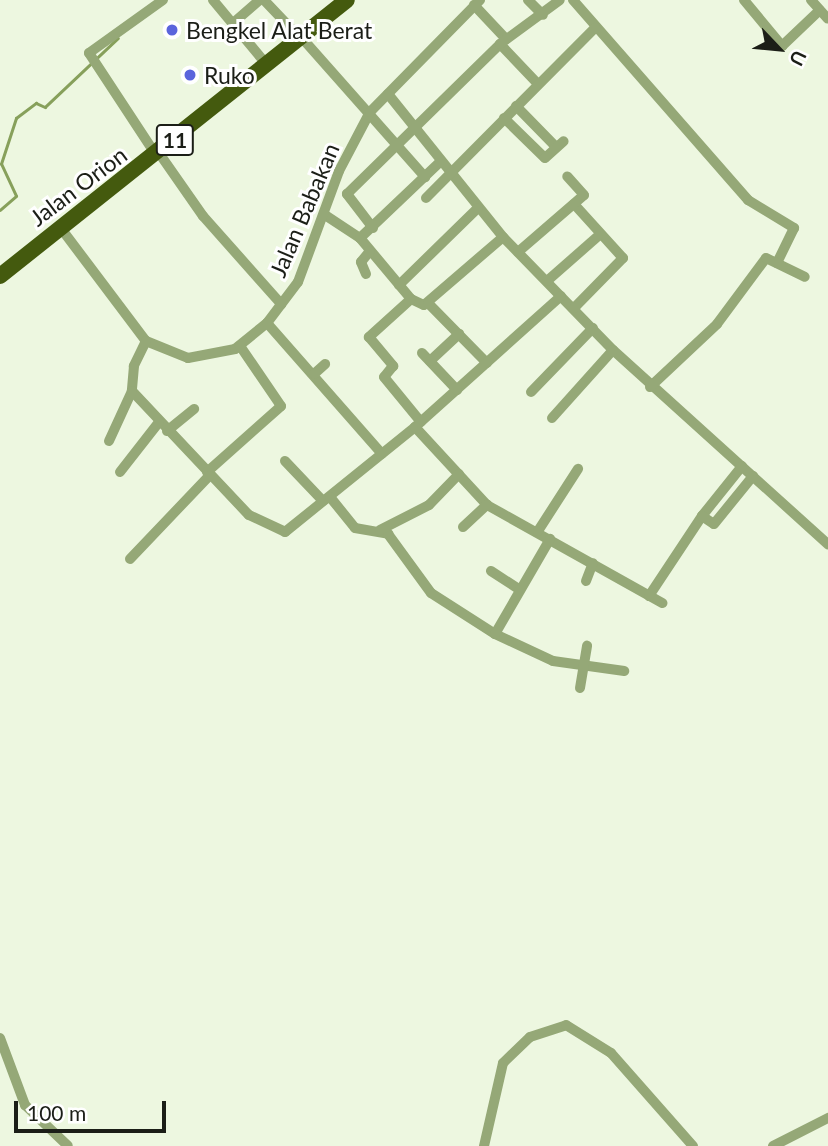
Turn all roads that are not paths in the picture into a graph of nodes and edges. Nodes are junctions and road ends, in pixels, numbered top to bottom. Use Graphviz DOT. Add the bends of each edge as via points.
graph roads {
  1 [pos="163,0"];
  2 [pos="213,0"];
  3 [pos="262,0"];
  4 [pos="528,0"];
  5 [pos="560,0"];
  6 [pos="573,0"];
  7 [pos="744,0"];
  8 [pos="811,0"];
  9 [pos="343,1"];
  10 [pos="477,3"];
  11 [pos="820,10"];
  12 [pos="543,15"];
  13 [pos="828,19"];
  14 [pos="232,24"];
  15 [pos="594,28"];
  16 [pos="301,38"];
  17 [pos="503,41"];
  18 [pos="267,65"];
  19 [pos="538,84"];
  20 [pos="388,94"];
  21 [pos="516,106"];
  22 [pos="370,112"];
  23 [pos="504,118"];
  24 [pos="416,129"];
  25 [pos="399,146"];
  26 [pos="158,154"];
  27 [pos="439,163"];
  28 [pos="450,174"];
  29 [pos="566,176"];
  30 [pos="425,177"];
  31 [pos="426,198"];
  32 [pos="574,204"];
  33 [pos="478,208"];
  34 [pos="325,215"];
  35 [pos="60,227"];
  36 [pos="373,228"];
  37 [pos="360,237"];
  38 [pos="503,237"];
  39 [pos="597,237"];
  40 [pos="370,251"];
  41 [pos="518,252"];
  42 [pos="777,263"];
  43 [pos="366,274"];
  44 [pos="0,276"];
  45 [pos="805,277"];
  46 [pos="547,281"];
  47 [pos="399,285"];
  48 [pos="561,296"];
  49 [pos="411,299"];
  50 [pos="428,303"];
  51 [pos="281,304"];
  52 [pos="574,308"];
  53 [pos="267,323"];
  54 [pos="593,328"];
  55 [pos="459,334"];
  56 [pos="146,341"];
  57 [pos="240,346"];
  58 [pos="613,350"];
  59 [pos="487,363"];
  60 [pos="325,364"];
  61 [pos="314,374"];
  62 [pos="650,387"];
  63 [pos="457,390"];
  64 [pos="132,391"];
  65 [pos="531,392"];
  66 [pos="194,409"];
  67 [pos="552,418"];
  68 [pos="159,422"];
  69 [pos="418,424"];
  70 [pos="167,431"];
  71 [pos="109,441"];
  72 [pos="382,454"];
  73 [pos="285,461"];
  74 [pos="742,466"];
  75 [pos="578,469"];
  76 [pos="120,472"];
  77 [pos="208,474"];
  78 [pos="459,474"];
  79 [pos="753,476"];
  80 [pos="326,499"];
  81 [pos="487,505"];
  82 [pos="702,516"];
  83 [pos="463,527"];
  84 [pos="380,530"];
  85 [pos="538,531"];
  86 [pos="550,539"];
  87 [pos="828,544"];
  88 [pos="130,559"];
  89 [pos="593,564"];
  90 [pos="491,570"];
  91 [pos="586,581"];
  92 [pos="519,589"];
  93 [pos="649,596"];
  94 [pos="662,603"];
  95 [pos="495,634"];
  96 [pos="587,646"];
  97 [pos="580,667"];
  98 [pos="624,671"];
  99 [pos="580,688"];
  100 [pos="0,1038"];
  101 [pos="828,1118"];
  102 [pos="68,1146"];
  103 [pos="484,1146"];
  104 [pos="694,1146"];
  105 [pos="773,1146"];
  1 -- 26 [label="street" via="93,62 128,105"];
  2 -- 14 [label="street"];
  3 -- 14 [label="street"];
  3 -- 16 [label="street"];
  4 -- 12 [label="street"];
  5 -- 12 [label="street"];
  6 -- 15 [label="street"];
  7 -- 11 [label="street" via="782,46"];
  8 -- 11 [label="street"];
  9 -- 16 [label="highway, Jalan Orion / 11"];
  10 -- 17 [label="street"];
  10 -- 20 [label="street, Jalan Babakan"];
  11 -- 13 [label="street"];
  12 -- 17 [label="street"];
  14 -- 18 [label="street"];
  15 -- 19 [label="street"];
  15 -- 42 [label="street" via="748,200 794,228"];
  16 -- 18 [label="highway, Jalan Orion / 11"];
  16 -- 22 [label="street"];
  17 -- 19 [label="street"];
  17 -- 24 [label="street"];
  18 -- 26 [label="highway, Jalan Orion / 11"];
  19 -- 21 [label="street"];
  20 -- 22 [label="street, Jalan Babakan"];
  20 -- 24 [label="street"];
  21 -- 23 [label="street"];
  21 -- 23 [label="street" via="560,144 545,158"];
  22 -- 25 [label="street"];
  22 -- 34 [label="street, Jalan Babakan"];
  23 -- 28 [label="street"];
  24 -- 25 [label="street"];
  24 -- 27 [label="street"];
  25 -- 30 [label="street"];
  25 -- 36 [label="street" via="346,197"];
  26 -- 35 [label="highway, Jalan Orion / 11"];
  26 -- 51 [label="street" via="203,216"];
  27 -- 28 [label="street"];
  27 -- 30 [label="street"];
  28 -- 31 [label="street"];
  28 -- 33 [label="street"];
  29 -- 32 [label="street" via="584,195"];
  30 -- 36 [label="street"];
  32 -- 41 [label="street"];
  32 -- 52 [label="street" via="623,258"];
  33 -- 38 [label="street"];
  33 -- 47 [label="street"];
  34 -- 37 [label="street"];
  34 -- 51 [label="street, Jalan Babakan" via="298,282"];
  35 -- 44 [label="highway, Jalan Orion / 11"];
  35 -- 56 [label="street"];
  36 -- 37 [label="street"];
  37 -- 40 [label="street"];
  38 -- 41 [label="street"];
  38 -- 50 [label="street"];
  39 -- 46 [label="street"];
  40 -- 43 [label="street" via="361,262"];
  40 -- 47 [label="street"];
  41 -- 46 [label="street"];
  42 -- 45 [label="street"];
  42 -- 62 [label="street" via="766,258 718,324"];
  46 -- 48 [label="street"];
  47 -- 49 [label="street"];
  48 -- 52 [label="street"];
  48 -- 59 [label="street"];
  49 -- 50 [label="street"];
  49 -- 69 [label="street" via="369,337 393,366 384,377"];
  50 -- 55 [label="street"];
  51 -- 53 [label="street, Jalan Babakan"];
  52 -- 54 [label="street"];
  53 -- 57 [label="street, Jalan Babakan"];
  53 -- 61 [label="street"];
  54 -- 58 [label="street"];
  54 -- 65 [label="street"];
  55 -- 59 [label="street"];
  55 -- 63 [label="street" via="426,357"];
  56 -- 57 [label="street, Jalan Babakan" via="195,359 218,357"];
  56 -- 64 [label="street" via="134,366"];
  57 -- 77 [label="street" via="281,406"];
  58 -- 62 [label="street"];
  58 -- 67 [label="street"];
  59 -- 63 [label="street"];
  60 -- 61 [label="street"];
  61 -- 72 [label="street"];
  62 -- 74 [label="street"];
  63 -- 69 [label="street"];
  64 -- 68 [label="street"];
  64 -- 71 [label="street"];
  66 -- 70 [label="street"];
  68 -- 70 [label="street"];
  68 -- 76 [label="street"];
  69 -- 72 [label="street"];
  69 -- 78 [label="street"];
  70 -- 77 [label="street"];
  72 -- 80 [label="street"];
  73 -- 80 [label="street"];
  74 -- 79 [label="street"];
  74 -- 82 [label="street"];
  75 -- 85 [label="street"];
  77 -- 80 [label="street" via="249,515 277,531 287,531"];
  77 -- 88 [label="street"];
  78 -- 81 [label="street"];
  78 -- 84 [label="street" via="429,505"];
  79 -- 82 [label="street" via="714,524"];
  79 -- 87 [label="street"];
  80 -- 84 [label="street" via="355,528"];
  81 -- 83 [label="street"];
  81 -- 85 [label="street"];
  82 -- 93 [label="street"];
  84 -- 95 [label="street" via="431,593"];
  85 -- 86 [label="street"];
  86 -- 89 [label="street"];
  86 -- 92 [label="street"];
  89 -- 91 [label="street"];
  89 -- 93 [label="street"];
  90 -- 92 [label="street"];
  92 -- 95 [label="street"];
  93 -- 94 [label="street"];
  95 -- 97 [label="street" via="537,656"];
  96 -- 97 [label="street"];
  97 -- 98 [label="street"];
  97 -- 99 [label="street"];
  100 -- 102 [label="street" via="24,1105"];
  101 -- 105 [label="street"];
  103 -- 104 [label="street" via="503,1063 530,1037 566,1025 611,1053"];
}
